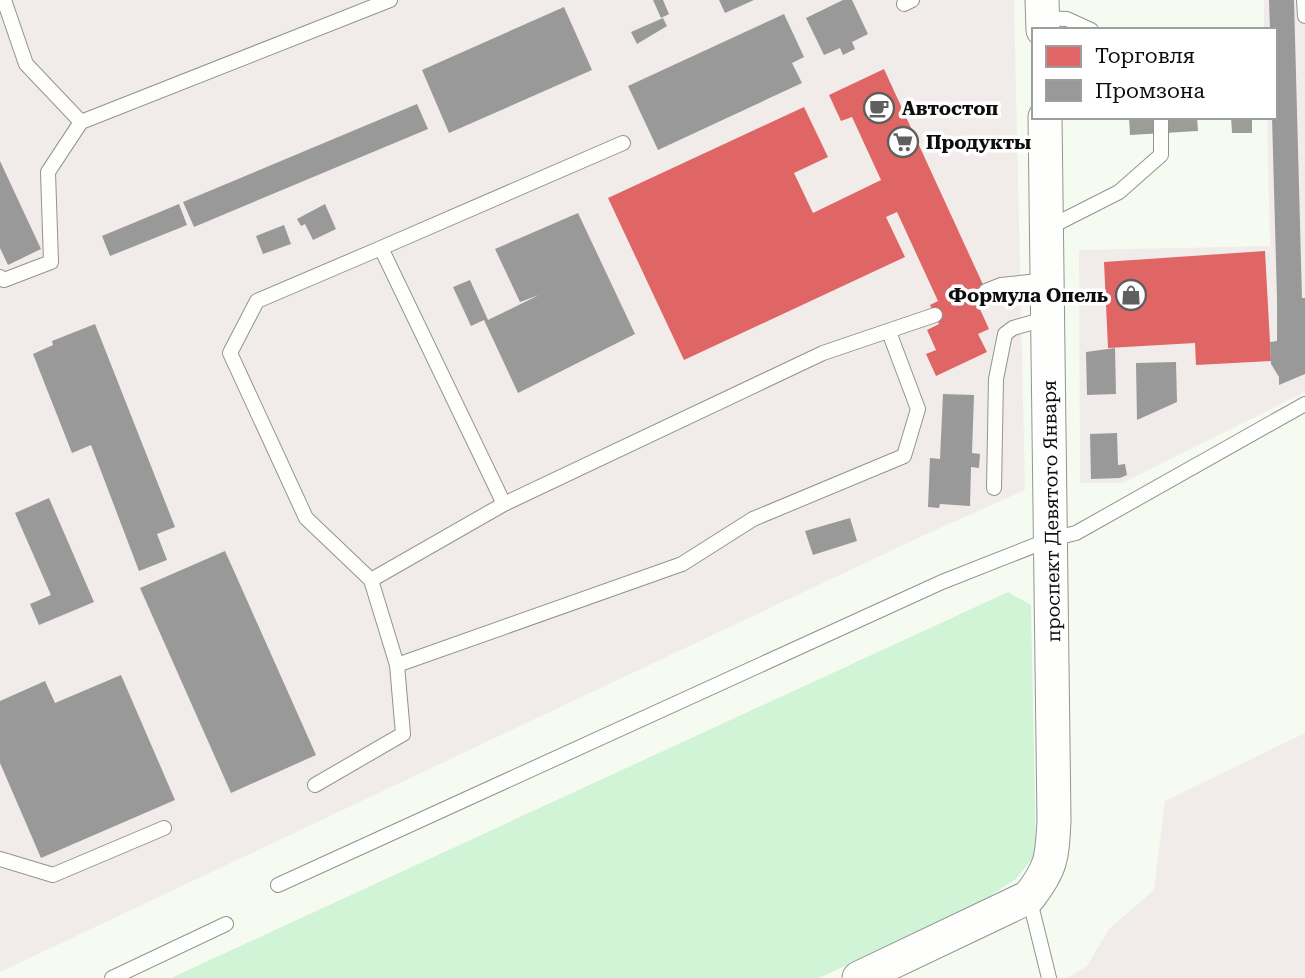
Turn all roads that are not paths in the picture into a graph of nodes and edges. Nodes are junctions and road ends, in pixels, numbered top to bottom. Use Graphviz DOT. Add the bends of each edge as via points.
graph roads {
  1 [pos="4,0"];
  2 [pos="390,0"];
  3 [pos="1304,0"];
  4 [pos="1043,16"];
  5 [pos="1305,16"];
  6 [pos="1087,28"];
  7 [pos="1045,119"];
  8 [pos="1161,119"];
  9 [pos="81,122"];
  10 [pos="624,143"];
  11 [pos="1047,229"];
  12 [pos="381,248"];
  13 [pos="0,277"];
  14 [pos="1048,280"];
  15 [pos="986,291"];
  16 [pos="935,315"];
  17 [pos="1048,318"];
  18 [pos="889,332"];
  19 [pos="1305,404"];
  20 [pos="994,488"];
  21 [pos="503,504"];
  22 [pos="1051,539"];
  23 [pos="371,580"];
  24 [pos="397,665"];
  25 [pos="315,785"];
  26 [pos="164,828"];
  27 [pos="0,859"];
  28 [pos="278,885"];
  29 [pos="1029,897"];
  30 [pos="226,924"];
  31 [pos="112,978"];
  32 [pos="859,978"];
  33 [pos="1048,978"];
  1 -- 9 [label="lane" via="26,64"];
  2 -- 9 [label="lane"];
  3 -- 5 [label="lane"];
  4 -- 6 [label="lane"];
  7 -- 11 [label="street, проспект Девятого Января"];
  8 -- 11 [label="lane" via="1161,155 1119,192"];
  9 -- 13 [label="lane" via="48,172 51,262 4,280"];
  10 -- 12 [label="lane"];
  11 -- 14 [label="street, проспект Девятого Января"];
  12 -- 21 [label="lane"];
  12 -- 23 [label="lane" via="257,301 230,353 306,518"];
  14 -- 15 [label="lane"];
  14 -- 17 [label="street, проспект Девятого Января"];
  16 -- 18 [label="lane"];
  17 -- 20 [label="lane" via="1005,334 996,379"];
  17 -- 22 [label="street, проспект Девятого Января"];
  18 -- 21 [label="lane" via="822,353"];
  18 -- 24 [label="lane" via="918,409 904,456 753,519 682,564"];
  19 -- 22 [label="lane" via="1076,533"];
  21 -- 23 [label="lane"];
  22 -- 28 [label="lane" via="942,582"];
  22 -- 29 [label="street, проспект Девятого Января" via="1054,821 1047,873"];
  23 -- 24 [label="lane"];
  24 -- 25 [label="lane" via="404,734"];
  26 -- 27 [label="lane" via="54,875"];
  29 -- 32 [label="street"];
  29 -- 33 [label="lane"];
  30 -- 31 [label="lane"];
}
